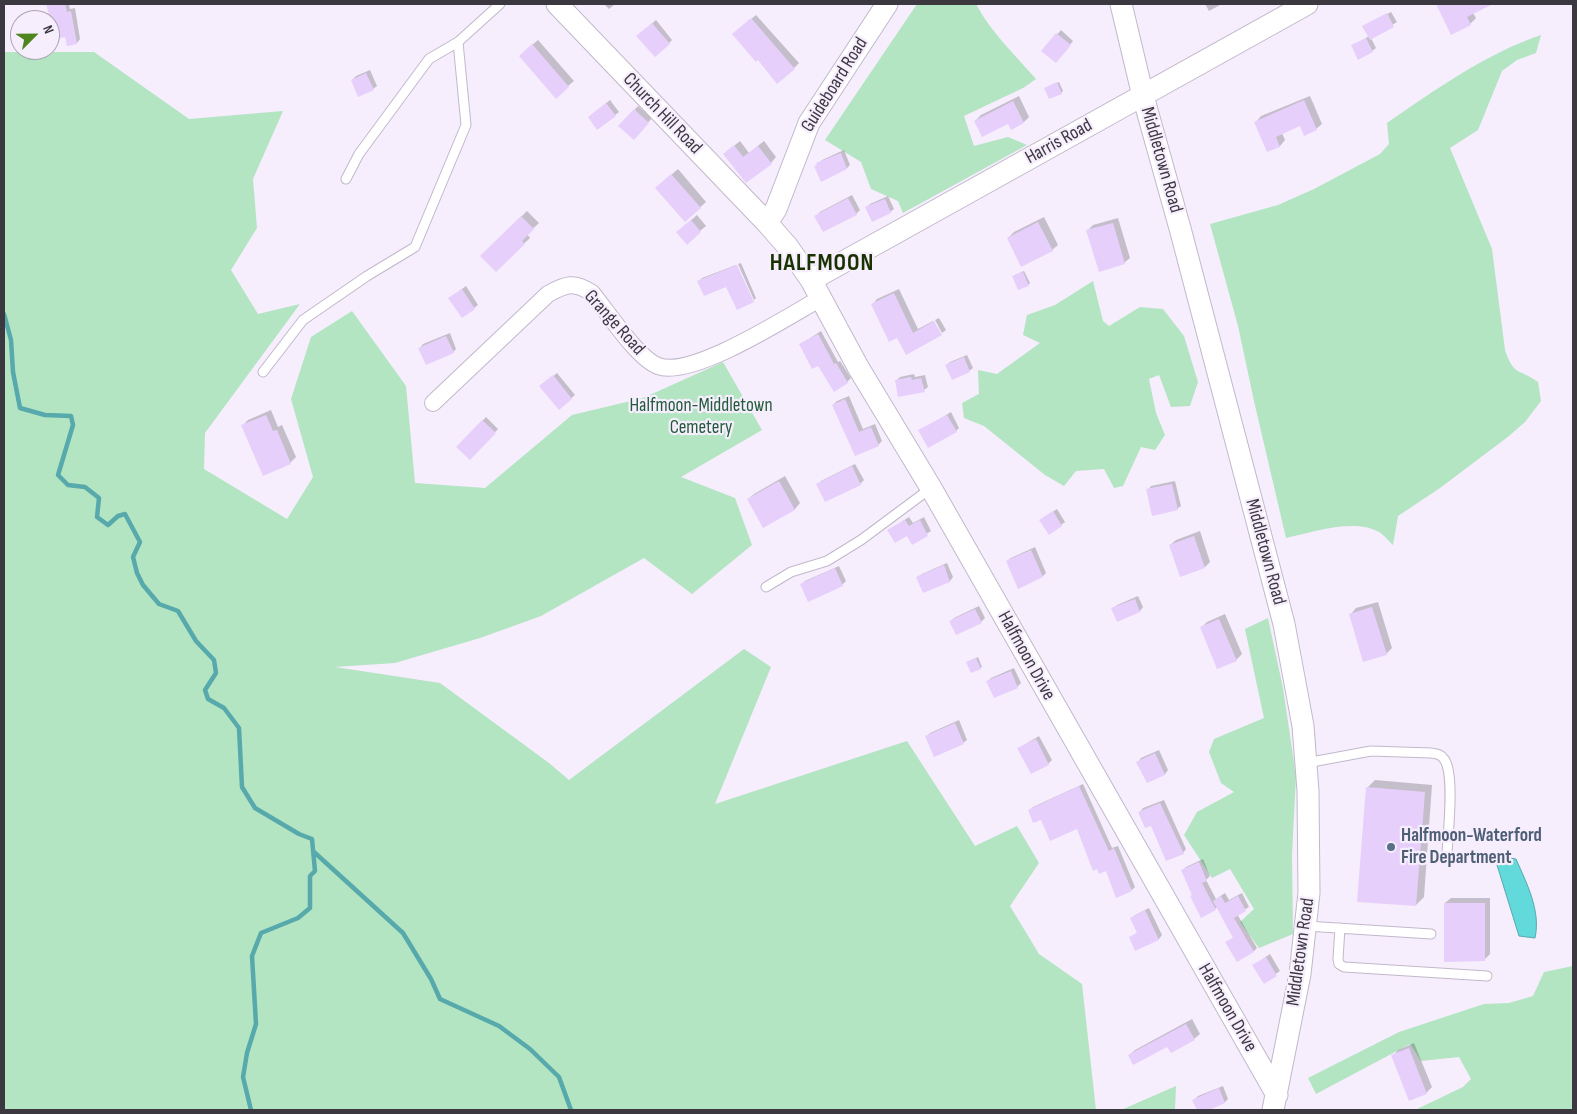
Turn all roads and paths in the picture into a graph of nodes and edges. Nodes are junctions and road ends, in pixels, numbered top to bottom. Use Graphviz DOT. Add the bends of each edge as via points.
graph roads {
  1 [pos="500,4"];
  2 [pos="557,4"];
  3 [pos="887,4"];
  4 [pos="1121,4"];
  5 [pos="1307,4"];
  6 [pos="458,42"];
  7 [pos="1143,96"];
  8 [pos="346,179"];
  9 [pos="767,223"];
  10 [pos="811,280"];
  11 [pos="822,298"];
  12 [pos="263,372"];
  13 [pos="433,403"];
  14 [pos="931,488"];
  15 [pos="766,587"];
  16 [pos="1306,763"];
  17 [pos="1447,853"];
  18 [pos="1306,926"];
  19 [pos="1340,928"];
  20 [pos="1431,934"];
  21 [pos="1487,976"];
  22 [pos="1278,1105"];
  1 -- 6 [label="lane"];
  2 -- 9 [label="street, Church Hill Road"];
  3 -- 9 [label="street, Guideboard Road" via="809,123 776,209"];
  4 -- 7 [label="street, Middletown Road"];
  5 -- 7 [label="street, Harris Road"];
  6 -- 8 [label="lane" via="429,60 359,154"];
  6 -- 12 [label="lane" via="466,125 415,248 367,276 304,320"];
  7 -- 10 [label="street, Harris Road"];
  7 -- 16 [label="street, Middletown Road" via="1182,232 1284,624"];
  9 -- 10 [label="street, Halfmoon Drive"];
  10 -- 11 [label="street, Halfmoon Drive"];
  11 -- 13 [label="street, Grange Road" via="728,350 700,362 669,369 646,360 592,293 574,284 561,287 548,294"];
  11 -- 14 [label="street, Halfmoon Drive" via="858,367"];
  14 -- 15 [label="lane" via="827,562 791,572"];
  14 -- 22 [label="street, Halfmoon Drive"];
  16 -- 17 [label="lane" via="1371,751 1440,754 1450,773"];
  16 -- 18 [label="street, Middletown Road" via="1309,893"];
  18 -- 19 [label="lane"];
  18 -- 22 [label="street, Middletown Road"];
  19 -- 20 [label="lane"];
  19 -- 21 [label="lane" via="1338,959 1344,967"];
}
